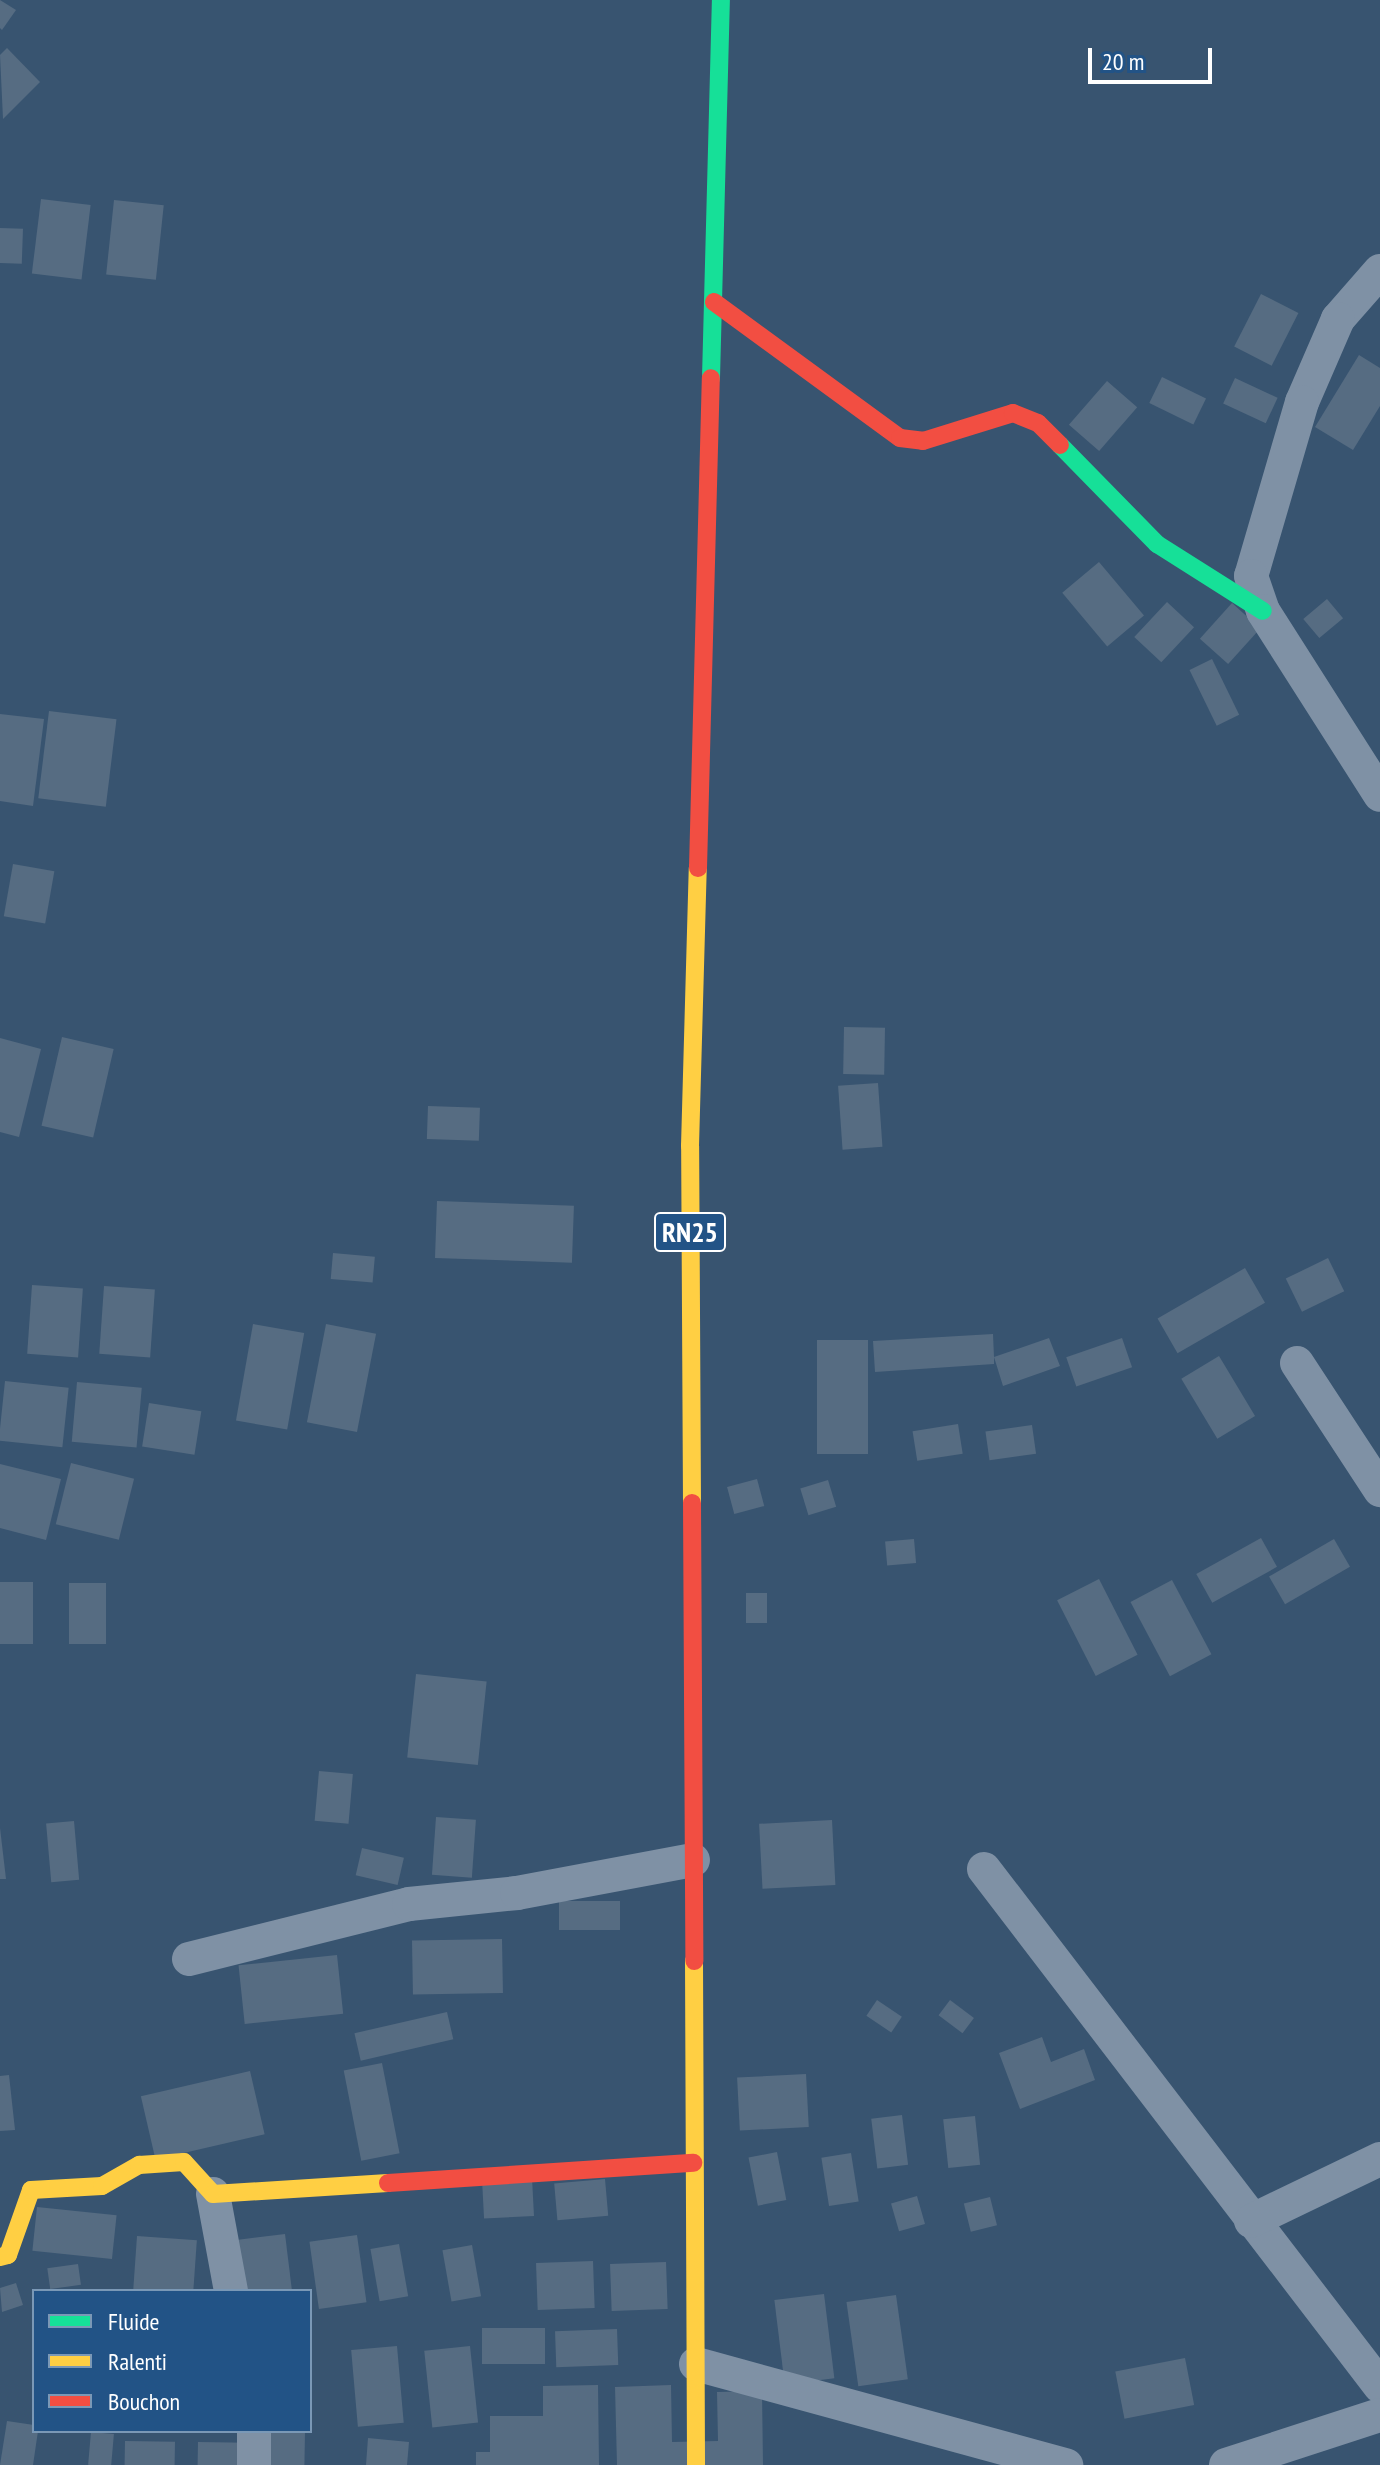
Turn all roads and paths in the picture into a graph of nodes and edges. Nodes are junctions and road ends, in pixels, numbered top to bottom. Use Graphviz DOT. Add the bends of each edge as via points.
graph roads {
  1 [pos="721,0"];
  2 [pos="1380,271"];
  3 [pos="714,302"];
  4 [pos="1263,611"];
  5 [pos="1380,795"];
  6 [pos="1297,1363"];
  7 [pos="1380,1490"];
  8 [pos="693,1860"];
  9 [pos="984,1869"];
  10 [pos="189,1959"];
  11 [pos="1380,2159"];
  12 [pos="693,2163"];
  13 [pos="213,2194"];
  14 [pos="1251,2221"];
  15 [pos="0,2257"];
  16 [pos="231,2289"];
  17 [pos="696,2364"];
  18 [pos="1380,2386"];
  19 [pos="1380,2415"];
  20 [pos="254,2433"];
  21 [pos="254,2465"];
  22 [pos="696,2465"];
  23 [pos="1066,2465"];
  24 [pos="1226,2465"];
  1 -- 3 [label="main road, RN25"];
  2 -- 4 [label="street" via="1338,319 1302,402 1251,576"];
  3 -- 4 [label="main road" via="900,438 923,441 1013,413 1038,423 1157,544"];
  3 -- 8 [label="main road, RN25" via="690,1146"];
  4 -- 5 [label="street"];
  6 -- 7 [label="street"];
  8 -- 10 [label="street" via="517,1893 409,1904"];
  8 -- 12 [label="main road, RN25"];
  9 -- 14 [label="street"];
  11 -- 14 [label="street"];
  12 -- 13 [label="main road"];
  12 -- 17 [label="main road, RN25"];
  13 -- 15 [label="main road" via="184,2162 139,2165 102,2186 31,2190 8,2255"];
  13 -- 16 [label="street"];
  14 -- 18 [label="street"];
  17 -- 22 [label="main road, RN25"];
  17 -- 23 [label="street"];
  19 -- 24 [label="street"];
  20 -- 21 [label="street"];
}
